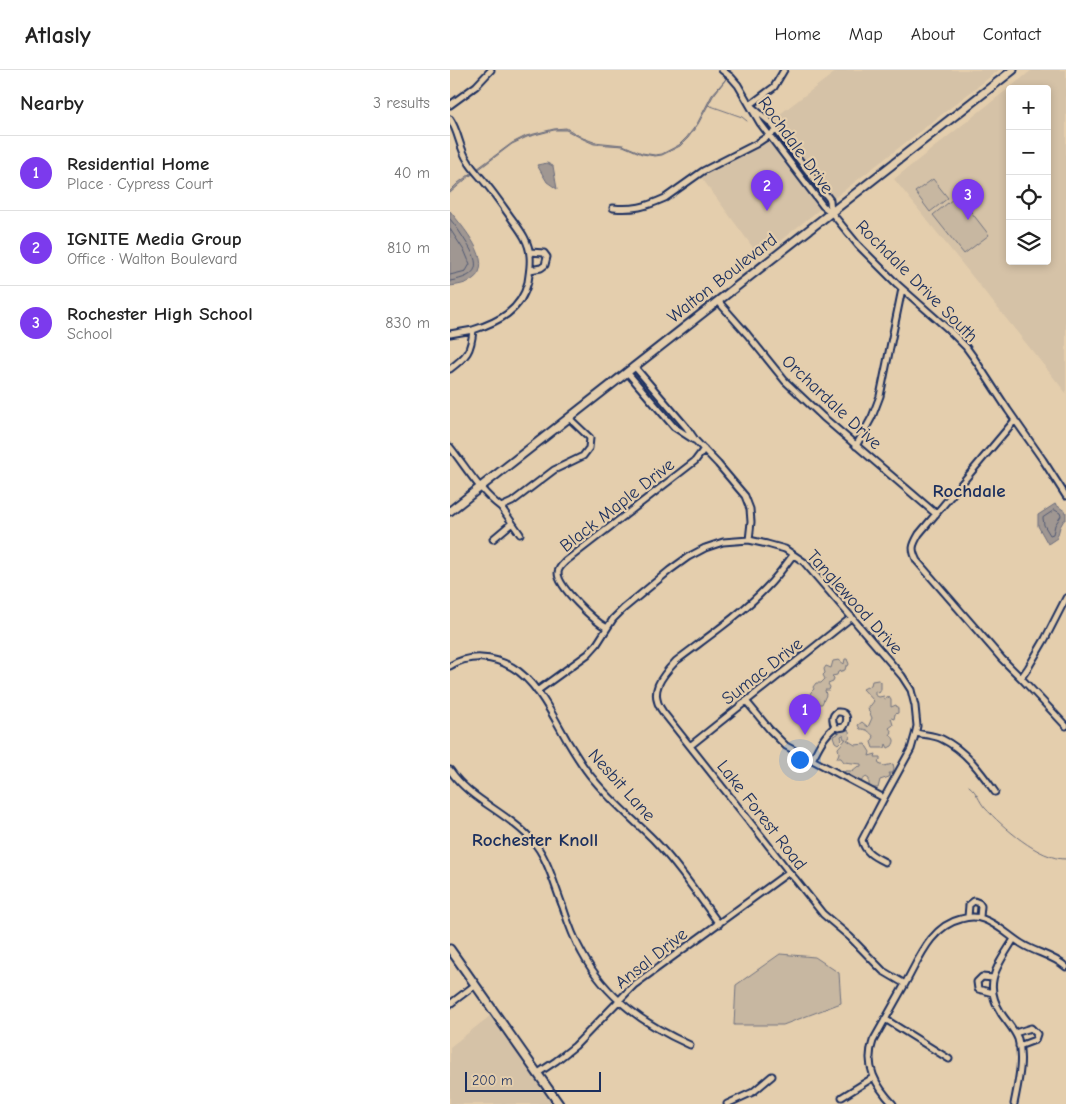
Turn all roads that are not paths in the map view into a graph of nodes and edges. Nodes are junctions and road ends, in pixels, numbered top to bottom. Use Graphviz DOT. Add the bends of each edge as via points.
graph roads {
  1 [pos="491,70"];
  2 [pos="784,70"];
  3 [pos="1013,70"];
  4 [pos="723,71"];
  5 [pos="450,105"];
  6 [pos="750,105"];
  7 [pos="450,119"];
  8 [pos="777,130"];
  9 [pos="769,135"];
  10 [pos="613,208"];
  11 [pos="831,212"];
  12 [pos="530,252"];
  13 [pos="530,270"];
  14 [pos="902,289"];
  15 [pos="718,301"];
  16 [pos="473,330"];
  17 [pos="450,334"];
  18 [pos="634,366"];
  19 [pos="450,369"];
  20 [pos="627,372"];
  21 [pos="569,418"];
  22 [pos="1014,420"];
  23 [pos="696,441"];
  24 [pos="450,446"];
  25 [pos="856,446"];
  26 [pos="704,449"];
  27 [pos="480,487"];
  28 [pos="1066,496"];
  29 [pos="501,507"];
  30 [pos="450,511"];
  31 [pos="936,514"];
  32 [pos="512,523"];
  33 [pos="520,534"];
  34 [pos="493,538"];
  35 [pos="749,540"];
  36 [pos="793,555"];
  37 [pos="1066,598"];
  38 [pos="852,617"];
  39 [pos="606,628"];
  40 [pos="450,666"];
  41 [pos="1021,678"];
  42 [pos="537,691"];
  43 [pos="746,701"];
  44 [pos="1066,726"];
  45 [pos="835,727"];
  46 [pos="916,733"];
  47 [pos="690,746"];
  48 [pos="812,760"];
  49 [pos="450,770"];
  50 [pos="995,792"];
  51 [pos="884,798"];
  52 [pos="885,862"];
  53 [pos="788,872"];
  54 [pos="968,917"];
  55 [pos="980,917"];
  56 [pos="719,924"];
  57 [pos="1014,939"];
  58 [pos="450,949"];
  59 [pos="1066,967"];
  60 [pos="993,978"];
  61 [pos="905,984"];
  62 [pos="475,985"];
  63 [pos="993,993"];
  64 [pos="618,1000"];
  65 [pos="450,1004"];
  66 [pos="885,1019"];
  67 [pos="1015,1033"];
  68 [pos="690,1045"];
  69 [pos="1019,1046"];
  70 [pos="949,1059"];
  71 [pos="538,1073"];
  72 [pos="772,1076"];
  73 [pos="874,1077"];
  74 [pos="842,1097"];
  75 [pos="559,1104"];
  76 [pos="727,1104"];
  77 [pos="893,1104"];
  78 [pos="1014,1104"];
  1 -- 5 [label="street"];
  2 -- 6 [label="street" via="774,87"];
  3 -- 11 [label="main road, Walton Boulevard"];
  4 -- 6 [label="street, Rochdale Drive" via="738,85"];
  6 -- 8 [label="street"];
  6 -- 9 [label="street, Rochdale Drive"];
  7 -- 12 [label="street" via="468,162 523,235"];
  8 -- 9 [label="street"];
  8 -- 11 [label="street" via="830,200"];
  9 -- 10 [label="street" via="703,170 659,201 635,208"];
  9 -- 11 [label="street, Rochdale Drive"];
  11 -- 14 [label="street, Rochdale Drive South" via="858,245"];
  11 -- 15 [label="main road, Walton Boulevard"];
  12 -- 13 [label="street"];
  12 -- 13 [label="street" via="544,253 546,257 545,265"];
  13 -- 16 [label="street" via="527,287 513,310 493,324"];
  14 -- 22 [label="street, Rochdale Drive South" via="966,348"];
  14 -- 25 [label="street" via="880,396"];
  15 -- 18 [label="main road, Walton Boulevard"];
  15 -- 25 [label="street, Orchardale Drive" via="785,381"];
  16 -- 17 [label="street"];
  16 -- 19 [label="street" via="467,355"];
  18 -- 20 [label="main road, Walton Boulevard"];
  18 -- 23 [label="street"];
  20 -- 21 [label="main road, Walton Boulevard"];
  20 -- 23 [label="street" via="674,427"];
  21 -- 27 [label="main road, Walton Boulevard"];
  21 -- 29 [label="street" via="590,438 589,448 583,456 554,470"];
  22 -- 28 [label="street, Rochdale Drive South"];
  22 -- 31 [label="street"];
  23 -- 26 [label="street"];
  24 -- 27 [label="street"];
  25 -- 31 [label="street, Orchardale Drive"];
  26 -- 35 [label="street" via="745,496 750,509"];
  26 -- 39 [label="street, Black Maple Drive" via="695,460 566,561 558,571 558,577 568,592"];
  27 -- 29 [label="street"];
  27 -- 30 [label="main road, Walton Boulevard"];
  29 -- 32 [label="street"];
  31 -- 41 [label="street" via="919,534 914,554 989,645"];
  32 -- 33 [label="street"];
  32 -- 34 [label="street"];
  35 -- 36 [label="street, Tanglewood Drive" via="785,549"];
  35 -- 39 [label="street, Tanglewood Drive" via="723,542 688,558 623,609"];
  36 -- 38 [label="street, Tanglewood Drive" via="804,562"];
  36 -- 47 [label="street, Lake Forest Road" via="766,588 662,677 656,701"];
  37 -- 41 [label="street"];
  38 -- 43 [label="street, Sumac Drive"];
  38 -- 46 [label="street, Tanglewood Drive" via="911,690"];
  39 -- 42 [label="street, Tanglewood Drive" via="588,654"];
  40 -- 42 [label="street, Nesbit Lane" via="465,660 490,658 512,667"];
  41 -- 44 [label="street"];
  42 -- 56 [label="street, Nesbit Lane" via="594,780 668,856"];
  43 -- 47 [label="street, Sumac Drive"];
  43 -- 48 [label="street" via="777,738"];
  45 -- 48 [label="street"];
  46 -- 50 [label="street" via="952,744"];
  46 -- 51 [label="street, Tanglewood Drive" via="911,749"];
  47 -- 53 [label="street, Lake Forest Road"];
  48 -- 51 [label="street"];
  49 -- 64 [label="street" via="463,785 531,839 547,865 582,953"];
  51 -- 52 [label="street, Tanglewood Drive" via="862,840 871,855"];
  53 -- 56 [label="street, Ansal Drive"];
  53 -- 61 [label="street, Lake Forest Road" via="823,914 883,972"];
  54 -- 55 [label="street"];
  54 -- 55 [label="street" via="969,904 974,901 981,906"];
  54 -- 61 [label="street" via="948,923 934,935"];
  55 -- 57 [label="street"];
  56 -- 64 [label="street, Ansal Drive"];
  57 -- 59 [label="street" via="1053,957"];
  57 -- 60 [label="street"];
  58 -- 62 [label="main road"];
  60 -- 63 [label="street"];
  60 -- 63 [label="street" via="982,977 977,982 978,990"];
  61 -- 66 [label="street"];
  62 -- 65 [label="street"];
  62 -- 71 [label="main road"];
  63 -- 67 [label="street"];
  64 -- 68 [label="street" via="640,1019"];
  64 -- 71 [label="street, Ansal Drive" via="575,1046"];
  66 -- 70 [label="street"];
  66 -- 73 [label="street" via="870,1051"];
  67 -- 69 [label="street"];
  67 -- 69 [label="street" via="1031,1028 1037,1034 1035,1040"];
  69 -- 78 [label="street" via="1021,1064"];
  71 -- 75 [label="main road"];
  72 -- 76 [label="street" via="753,1092"];
  73 -- 74 [label="street"];
  73 -- 77 [label="street"];
}
